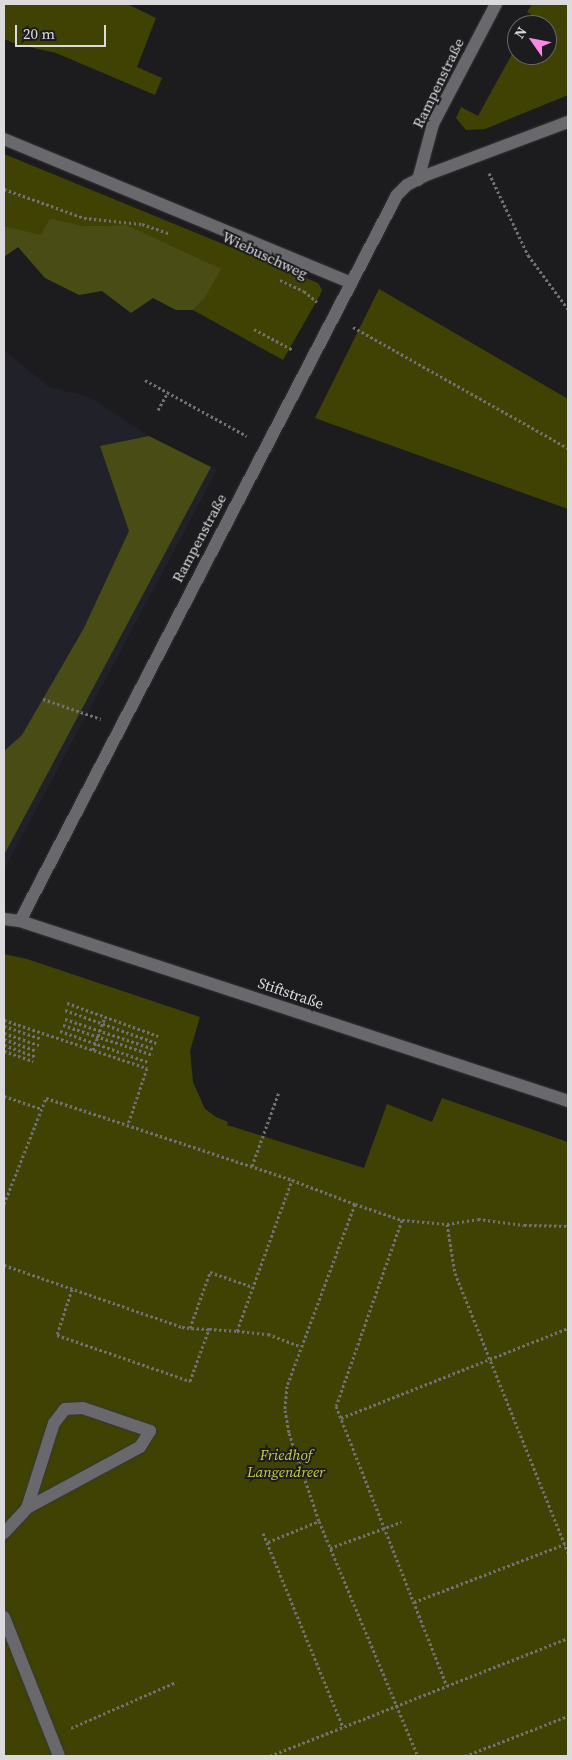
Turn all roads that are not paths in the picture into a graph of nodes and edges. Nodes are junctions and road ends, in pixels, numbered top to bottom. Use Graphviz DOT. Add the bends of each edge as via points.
graph roads {
  1 [pos="496,4"];
  2 [pos="568,122"];
  3 [pos="4,140"];
  4 [pos="418,180"];
  5 [pos="351,283"];
  6 [pos="4,919"];
  7 [pos="20,921"];
  8 [pos="568,1101"];
  9 [pos="27,1508"];
  10 [pos="4,1533"];
  11 [pos="4,1617"];
  12 [pos="59,1756"];
  1 -- 4 [label="street, Rampenstraße" via="433,124"];
  2 -- 4 [label="street, Rampenstraße"];
  3 -- 5 [label="street, Wiebuschweg"];
  4 -- 5 [label="street, Rampenstraße" via="397,194"];
  5 -- 7 [label="street, Rampenstraße"];
  6 -- 7 [label="street, Stiftstraße"];
  7 -- 8 [label="street, Stiftstraße"];
  9 -- 9 [label="street" via="140,1447 150,1431 83,1408 65,1409 54,1423"];
  9 -- 10 [label="street"];
  11 -- 12 [label="street"];
}
